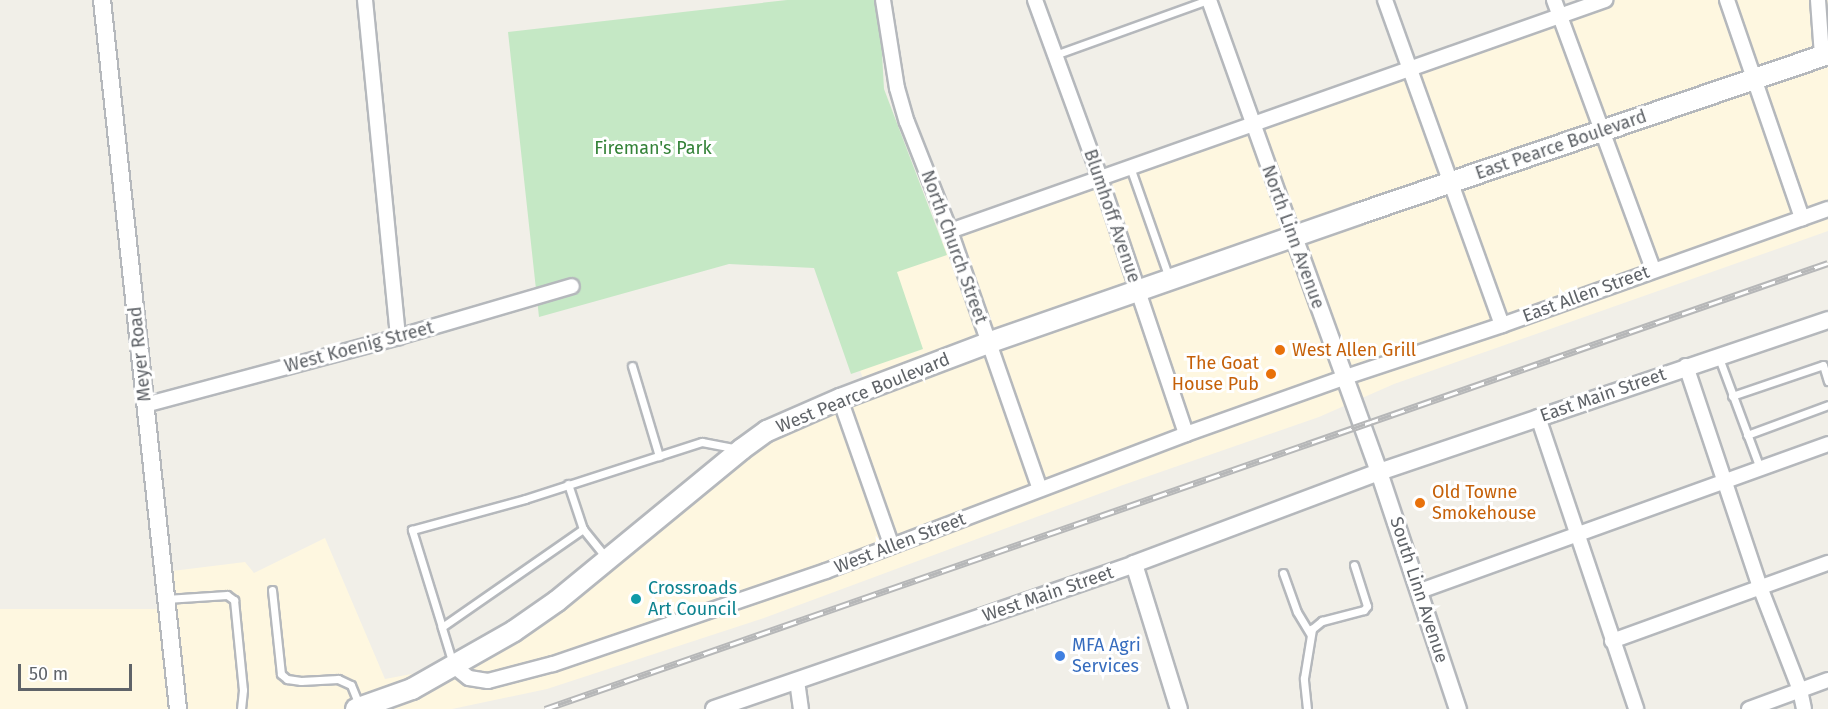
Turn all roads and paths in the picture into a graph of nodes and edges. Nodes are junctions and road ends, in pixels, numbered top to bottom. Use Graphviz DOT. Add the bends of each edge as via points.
graph roads {
  1 [pos="102,0"];
  2 [pos="365,0"];
  3 [pos="883,0"];
  4 [pos="1035,0"];
  5 [pos="1208,0"];
  6 [pos="1385,0"];
  7 [pos="1554,0"];
  8 [pos="1605,0"];
  9 [pos="1727,0"];
  10 [pos="1818,0"];
  11 [pos="1560,16"];
  12 [pos="1055,55"];
  13 [pos="1825,55"];
  14 [pos="1410,68"];
  15 [pos="1753,78"];
  16 [pos="1252,124"];
  17 [pos="1602,132"];
  18 [pos="1130,167"];
  19 [pos="1100,178"];
  20 [pos="1450,183"];
  21 [pos="1828,209"];
  22 [pos="1802,218"];
  23 [pos="950,231"];
  24 [pos="1294,237"];
  25 [pos="1653,269"];
  26 [pos="1170,281"];
  27 [pos="572,286"];
  28 [pos="1138,292"];
  29 [pos="1828,320"];
  30 [pos="1502,325"];
  31 [pos="398,337"];
  32 [pos="988,343"];
  33 [pos="1718,356"];
  34 [pos="632,366"];
  35 [pos="1686,366"];
  36 [pos="1343,378"];
  37 [pos="1828,381"];
  38 [pos="1732,396"];
  39 [pos="840,399"];
  40 [pos="146,405"];
  41 [pos="1828,405"];
  42 [pos="1538,417"];
  43 [pos="1186,434"];
  44 [pos="1747,435"];
  45 [pos="1828,444"];
  46 [pos="742,449"];
  47 [pos="659,456"];
  48 [pos="1760,468"];
  49 [pos="1379,472"];
  50 [pos="1725,481"];
  51 [pos="568,484"];
  52 [pos="1040,489"];
  53 [pos="583,529"];
  54 [pos="1578,533"];
  55 [pos="891,544"];
  56 [pos="608,559"];
  57 [pos="1828,563"];
  58 [pos="1134,564"];
  59 [pos="1354,565"];
  60 [pos="1283,573"];
  61 [pos="1760,587"];
  62 [pos="272,590"];
  63 [pos="1420,591"];
  64 [pos="166,599"];
  65 [pos="442,627"];
  66 [pos="1310,634"];
  67 [pos="1612,641"];
  68 [pos="454,666"];
  69 [pos="1828,680"];
  70 [pos="796,681"];
  71 [pos="1800,690"];
  72 [pos="358,708"];
  73 [pos="722,708"];
  74 [pos="178,709"];
  75 [pos="241,709"];
  76 [pos="801,709"];
  77 [pos="1179,709"];
  78 [pos="1307,709"];
  79 [pos="1458,709"];
  80 [pos="1636,709"];
  81 [pos="1749,709"];
  82 [pos="1804,709"];
  1 -- 40 [label="street, Meyer Road"];
  2 -- 31 [label="street"];
  3 -- 23 [label="street, North Church Street" via="897,88"];
  4 -- 12 [label="street, Blumhoff Avenue"];
  5 -- 12 [label="lane"];
  5 -- 16 [label="street, North Linn Avenue"];
  6 -- 14 [label="street"];
  7 -- 11 [label="street"];
  8 -- 11 [label="street"];
  9 -- 15 [label="street"];
  10 -- 13 [label="street"];
  11 -- 14 [label="street"];
  11 -- 17 [label="street"];
  12 -- 19 [label="street, Blumhoff Avenue"];
  13 -- 15 [label="main road, East Pearce Boulevard"];
  14 -- 16 [label="street"];
  14 -- 20 [label="street"];
  15 -- 17 [label="main road, East Pearce Boulevard"];
  15 -- 22 [label="street"];
  16 -- 18 [label="street"];
  16 -- 24 [label="street, North Linn Avenue"];
  17 -- 20 [label="main road, East Pearce Boulevard"];
  17 -- 25 [label="street"];
  18 -- 19 [label="street"];
  18 -- 26 [label="lane"];
  19 -- 23 [label="street"];
  19 -- 28 [label="street, Blumhoff Avenue"];
  20 -- 24 [label="main road, East Pearce Boulevard"];
  20 -- 30 [label="street"];
  21 -- 22 [label="street, East Allen Street"];
  22 -- 25 [label="street, East Allen Street"];
  23 -- 32 [label="street, North Church Street"];
  24 -- 26 [label="main road, West Pearce Boulevard"];
  24 -- 36 [label="street, North Linn Avenue"];
  25 -- 30 [label="street, East Allen Street"];
  26 -- 28 [label="main road, West Pearce Boulevard"];
  27 -- 31 [label="street, West Koenig Street"];
  28 -- 32 [label="main road, West Pearce Boulevard"];
  28 -- 43 [label="street, Blumhoff Avenue"];
  29 -- 33 [label="street, East Main Street"];
  30 -- 36 [label="street, East Allen Street"];
  31 -- 40 [label="street, West Koenig Street"];
  32 -- 39 [label="main road, West Pearce Boulevard"];
  32 -- 52 [label="street, North Church Street"];
  33 -- 35 [label="street, East Main Street"];
  33 -- 38 [label="lane"];
  34 -- 47 [label="lane"];
  35 -- 42 [label="street, East Main Street"];
  35 -- 50 [label="street"];
  36 -- 43 [label="street, West Allen Street"];
  36 -- 49 [label="street, North Linn Avenue"];
  37 -- 38 [label="lane" via="1823,365"];
  38 -- 44 [label="lane"];
  39 -- 46 [label="main road, West Pearce Boulevard" via="767,431"];
  39 -- 55 [label="street"];
  40 -- 64 [label="street, Meyer Road"];
  41 -- 44 [label="lane"];
  42 -- 49 [label="street, East Main Street"];
  42 -- 54 [label="street"];
  43 -- 52 [label="street, West Allen Street"];
  44 -- 48 [label="lane"];
  45 -- 48 [label="street"];
  46 -- 47 [label="lane" via="702,442"];
  46 -- 56 [label="main road, West Pearce Boulevard"];
  47 -- 51 [label="lane"];
  48 -- 50 [label="street"];
  49 -- 58 [label="street, West Main Street"];
  49 -- 63 [label="street, South Linn Avenue"];
  50 -- 54 [label="street"];
  50 -- 61 [label="street"];
  51 -- 53 [label="lane"];
  51 -- 65 [label="lane" via="412,530"];
  52 -- 55 [label="street, West Allen Street"];
  53 -- 56 [label="lane"];
  53 -- 65 [label="lane"];
  54 -- 63 [label="street"];
  54 -- 67 [label="street"];
  55 -- 68 [label="street, West Allen Street" via="826,571 553,664 488,681 470,678"];
  56 -- 68 [label="main road, West Pearce Boulevard" via="514,631"];
  57 -- 61 [label="street"];
  58 -- 70 [label="street, West Main Street"];
  58 -- 77 [label="street"];
  59 -- 66 [label="lane" via="1367,606 1322,621 1314,625"];
  60 -- 66 [label="lane"];
  61 -- 67 [label="street"];
  61 -- 71 [label="street"];
  62 -- 72 [label="lane" via="281,674 301,681 338,679 351,685"];
  63 -- 79 [label="street, South Linn Avenue"];
  64 -- 74 [label="street, Meyer Road"];
  64 -- 75 [label="lane" via="227,595 234,600 243,690"];
  65 -- 68 [label="lane"];
  66 -- 78 [label="lane" via="1304,678"];
  67 -- 80 [label="street"];
  68 -- 72 [label="main road, West Pearce Boulevard" via="412,689"];
  69 -- 71 [label="street"];
  70 -- 73 [label="street, West Main Street"];
  70 -- 76 [label="street"];
  71 -- 81 [label="street"];
  71 -- 82 [label="street"];
}
